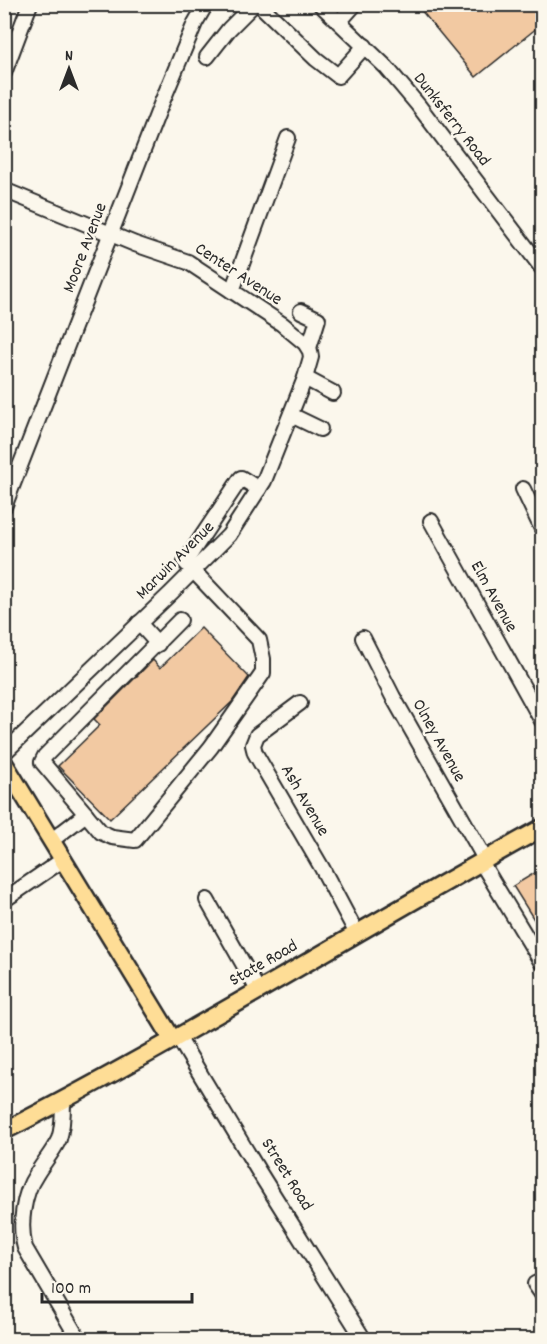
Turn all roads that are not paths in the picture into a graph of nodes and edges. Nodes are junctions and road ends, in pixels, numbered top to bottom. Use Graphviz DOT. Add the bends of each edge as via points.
graph roads {
  1 [pos="30,4"];
  2 [pos="206,4"];
  3 [pos="254,4"];
  4 [pos="259,4"];
  5 [pos="320,4"];
  6 [pos="355,4"];
  7 [pos="339,22"];
  8 [pos="365,46"];
  9 [pos="207,57"];
  10 [pos="4,73"];
  11 [pos="288,138"];
  12 [pos="4,189"];
  13 [pos="111,233"];
  14 [pos="543,268"];
  15 [pos="232,291"];
  16 [pos="301,311"];
  17 [pos="310,350"];
  18 [pos="305,378"];
  19 [pos="333,393"];
  20 [pos="291,415"];
  21 [pos="320,429"];
  22 [pos="259,489"];
  23 [pos="523,489"];
  24 [pos="4,507"];
  25 [pos="431,521"];
  26 [pos="543,529"];
  27 [pos="194,569"];
  28 [pos="180,620"];
  29 [pos="139,623"];
  30 [pos="363,638"];
  31 [pos="158,644"];
  32 [pos="300,703"];
  33 [pos="543,721"];
  34 [pos="4,753"];
  35 [pos="4,763"];
  36 [pos="86,814"];
  37 [pos="543,828"];
  38 [pos="52,840"];
  39 [pos="64,859"];
  40 [pos="483,861"];
  41 [pos="4,900"];
  42 [pos="207,900"];
  43 [pos="356,932"];
  44 [pos="543,963"];
  45 [pos="258,990"];
  46 [pos="176,1038"];
  47 [pos="63,1102"];
  48 [pos="4,1131"];
  49 [pos="543,1281"];
  50 [pos="543,1294"];
  51 [pos="361,1335"];
  52 [pos="79,1340"];
  1 -- 10 [label="street"];
  2 -- 13 [label="street, Moore Avenue"];
  3 -- 9 [label="street"];
  4 -- 8 [label="street" via="338,76"];
  5 -- 7 [label="street, Dunksferry Road"];
  6 -- 7 [label="street"];
  7 -- 8 [label="street, Dunksferry Road"];
  8 -- 14 [label="street, Dunksferry Road" via="418,105"];
  11 -- 15 [label="street"];
  12 -- 13 [label="street, Center Avenue"];
  13 -- 15 [label="street, Center Avenue" via="188,262"];
  13 -- 24 [label="street, Moore Avenue"];
  15 -- 17 [label="street, Center Avenue" via="282,324"];
  16 -- 17 [label="street, Marwin Avenue" via="318,319"];
  17 -- 18 [label="street, Marwin Avenue"];
  18 -- 19 [label="street"];
  18 -- 20 [label="street, Marwin Avenue"];
  20 -- 21 [label="street"];
  20 -- 22 [label="street, Marwin Avenue"];
  22 -- 27 [label="street, Marwin Avenue" via="228,535"];
  22 -- 27 [label="street" via="241,478 185,562"];
  23 -- 26 [label="street"];
  25 -- 33 [label="street, Elm Avenue"];
  27 -- 29 [label="street, Marwin Avenue"];
  27 -- 36 [label="street" via="259,640 263,674 211,747 135,840 100,832"];
  28 -- 31 [label="street"];
  29 -- 31 [label="street"];
  29 -- 34 [label="street, Marwin Avenue"];
  30 -- 40 [label="street, Olney Avenue"];
  31 -- 36 [label="street" via="42,762"];
  32 -- 43 [label="street, Ash Avenue" via="257,735 255,753"];
  35 -- 38 [label="main road, Street Road"];
  36 -- 38 [label="street"];
  37 -- 40 [label="main road, State Road"];
  38 -- 39 [label="main road, Street Road"];
  39 -- 41 [label="street"];
  39 -- 46 [label="main road, Street Road"];
  40 -- 43 [label="main road, State Road"];
  40 -- 44 [label="street, Olney Avenue"];
  42 -- 45 [label="street"];
  43 -- 45 [label="main road, State Road"];
  45 -- 46 [label="main road, State Road"];
  46 -- 47 [label="main road, State Road"];
  46 -- 51 [label="street, Street Road"];
  47 -- 48 [label="main road, State Road"];
  47 -- 52 [label="street" via="61,1131 31,1183 22,1232 25,1248"];
  49 -- 50 [label="street" via="535,1284"];
}
